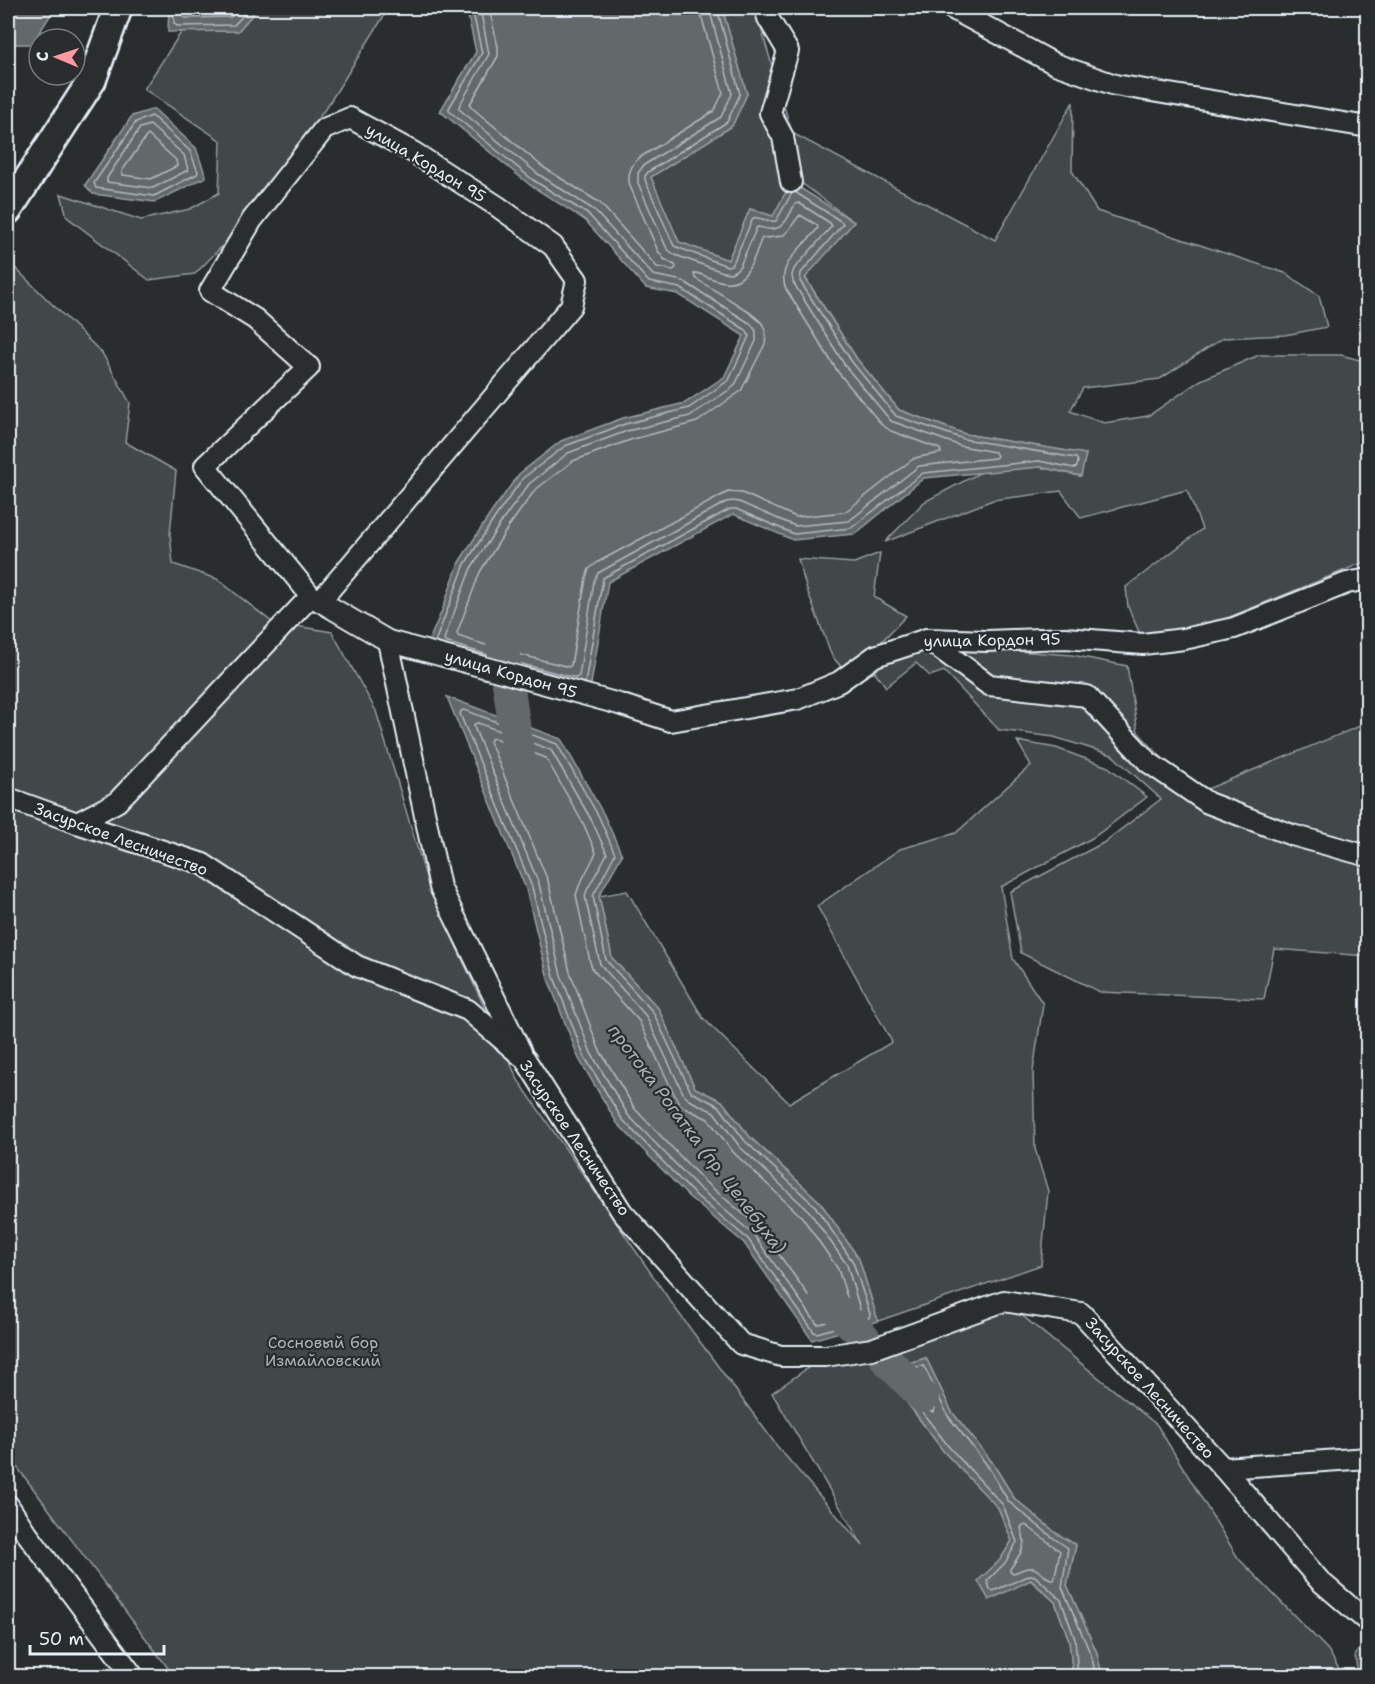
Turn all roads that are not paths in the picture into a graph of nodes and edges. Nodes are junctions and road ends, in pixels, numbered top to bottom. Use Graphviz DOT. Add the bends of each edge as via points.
graph roads {
  1 [pos="118,8"];
  2 [pos="765,8"];
  3 [pos="951,8"];
  4 [pos="1368,127"];
  5 [pos="792,182"];
  6 [pos="8,210"];
  7 [pos="1368,579"];
  8 [pos="315,599"];
  9 [pos="927,639"];
  10 [pos="388,641"];
  11 [pos="8,798"];
  12 [pos="77,823"];
  13 [pos="1368,856"];
  14 [pos="525,1059"];
  15 [pos="1368,1458"];
  16 [pos="1223,1468"];
  17 [pos="8,1505"];
  18 [pos="1368,1622"];
  19 [pos="133,1677"];
  1 -- 6 [label="main road" via="92,80"];
  2 -- 5 [label="street" via="788,51 770,113 783,137"];
  3 -- 4 [label="street" via="1055,64 1115,85"];
  7 -- 9 [label="street, улица Кордон 95" via="1347,583 1234,628 1184,639 1143,644 1065,638"];
  8 -- 8 [label="street, улица Кордон 95" via="571,306 577,280 553,246 497,206 413,152 350,118 324,129 252,220 210,291 255,319 309,367 205,466"];
  8 -- 10 [label="street, улица Кордон 95"];
  8 -- 12 [label="street, улица Кордон 95" via="117,802"];
  9 -- 10 [label="street, улица Кордон 95" via="875,656 839,682 798,699 671,721"];
  9 -- 13 [label="street" via="988,685 1087,696 1148,762 1208,803 1292,835"];
  10 -- 14 [label="street" via="440,886"];
  11 -- 12 [label="street, Засурское Лесничество"];
  12 -- 14 [label="street, Засурское Лесничество" via="203,864 357,966 468,1010"];
  14 -- 16 [label="street, Засурское Лесничество" via="622,1212 741,1344 781,1356 825,1356 872,1349 1004,1301 1082,1313"];
  15 -- 16 [label="street"];
  16 -- 18 [label="street, Засурское Лесничество" via="1320,1581"];
  17 -- 19 [label="street"];
}
